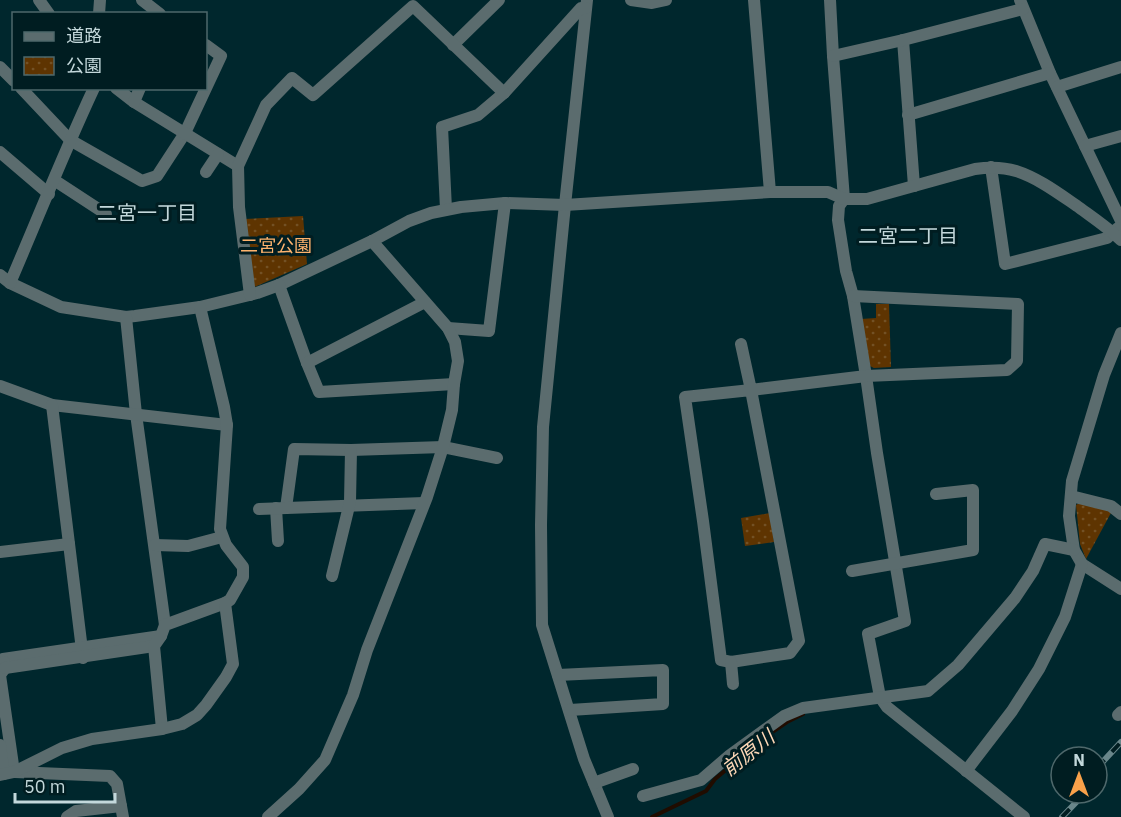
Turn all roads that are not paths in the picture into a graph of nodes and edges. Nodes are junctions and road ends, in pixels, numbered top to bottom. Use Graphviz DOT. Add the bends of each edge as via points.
graph roads {
  1 [pos="142,0"];
  2 [pos="499,0"];
  3 [pos="631,0"];
  4 [pos="666,0"];
  5 [pos="754,0"];
  6 [pos="830,0"];
  7 [pos="586,4"];
  8 [pos="1021,4"];
  9 [pos="157,12"];
  10 [pos="903,40"];
  11 [pos="453,45"];
  12 [pos="207,46"];
  13 [pos="833,56"];
  14 [pos="0,67"];
  15 [pos="1121,67"];
  16 [pos="1050,73"];
  17 [pos="12,79"];
  18 [pos="207,86"];
  19 [pos="1057,87"];
  20 [pos="23,90"];
  21 [pos="93,90"];
  22 [pos="119,90"];
  23 [pos="139,90"];
  24 [pos="205,90"];
  25 [pos="504,93"];
  26 [pos="134,102"];
  27 [pos="908,115"];
  28 [pos="185,133"];
  29 [pos="1121,136"];
  30 [pos="70,140"];
  31 [pos="1085,146"];
  32 [pos="0,152"];
  33 [pos="218,154"];
  34 [pos="238,166"];
  35 [pos="992,167"];
  36 [pos="206,172"];
  37 [pos="54,180"];
  38 [pos="914,186"];
  39 [pos="770,192"];
  40 [pos="49,194"];
  41 [pos="844,199"];
  42 [pos="505,203"];
  43 [pos="565,205"];
  44 [pos="446,209"];
  45 [pos="106,214"];
  46 [pos="1119,230"];
  47 [pos="372,241"];
  48 [pos="5,279"];
  49 [pos="279,285"];
  50 [pos="250,295"];
  51 [pos="853,296"];
  52 [pos="425,302"];
  53 [pos="200,307"];
  54 [pos="126,317"];
  55 [pos="448,328"];
  56 [pos="1121,333"];
  57 [pos="741,344"];
  58 [pos="307,363"];
  59 [pos="866,375"];
  60 [pos="454,384"];
  61 [pos="0,386"];
  62 [pos="751,390"];
  63 [pos="52,405"];
  64 [pos="136,414"];
  65 [pos="227,426"];
  66 [pos="443,447"];
  67 [pos="351,450"];
  68 [pos="497,458"];
  69 [pos="936,494"];
  70 [pos="1071,496"];
  71 [pos="424,503"];
  72 [pos="349,506"];
  73 [pos="259,508"];
  74 [pos="281,508"];
  75 [pos="1121,514"];
  76 [pos="222,537"];
  77 [pos="278,541"];
  78 [pos="69,544"];
  79 [pos="155,545"];
  80 [pos="1074,550"];
  81 [pos="0,552"];
  82 [pos="896,564"];
  83 [pos="1082,564"];
  84 [pos="852,571"];
  85 [pos="332,576"];
  86 [pos="1121,589"];
  87 [pos="225,603"];
  88 [pos="160,636"];
  89 [pos="82,652"];
  90 [pos="731,662"];
  91 [pos="2,664"];
  92 [pos="558,675"];
  93 [pos="733,684"];
  94 [pos="880,697"];
  95 [pos="570,710"];
  96 [pos="162,729"];
  97 [pos="0,745"];
  98 [pos="633,769"];
  99 [pos="966,771"];
  100 [pos="6,774"];
  101 [pos="594,783"];
  102 [pos="644,796"];
  103 [pos="122,812"];
  104 [pos="68,817"];
  105 [pos="268,817"];
  106 [pos="608,817"];
  107 [pos="1024,817"];
  1 -- 9 [label="street"];
  2 -- 11 [label="street"];
  3 -- 4 [label="street"];
  5 -- 39 [label="street"];
  6 -- 13 [label="street"];
  7 -- 25 [label="street"];
  7 -- 43 [label="street"];
  8 -- 10 [label="street"];
  8 -- 16 [label="street"];
  10 -- 13 [label="street"];
  10 -- 27 [label="street"];
  11 -- 25 [label="street"];
  11 -- 34 [label="street" via="413,6 313,95 292,78 267,105"];
  12 -- 18 [label="street" via="221,56"];
  13 -- 41 [label="street"];
  14 -- 17 [label="street"];
  15 -- 19 [label="street"];
  16 -- 19 [label="street"];
  16 -- 27 [label="street"];
  19 -- 31 [label="street"];
  20 -- 30 [label="street"];
  21 -- 30 [label="street"];
  22 -- 26 [label="street"];
  23 -- 26 [label="street"];
  24 -- 28 [label="street"];
  25 -- 44 [label="street" via="478,115 442,127"];
  26 -- 28 [label="street"];
  27 -- 38 [label="street"];
  28 -- 30 [label="street" via="158,176 142,181"];
  28 -- 33 [label="street"];
  29 -- 31 [label="street"];
  30 -- 37 [label="street"];
  31 -- 46 [label="street"];
  32 -- 40 [label="street"];
  33 -- 34 [label="street"];
  33 -- 36 [label="street"];
  34 -- 50 [label="street"];
  35 -- 38 [label="street"];
  35 -- 46 [label="street" via="1018,172"];
  35 -- 46 [label="street" via="1005,264 1107,238"];
  37 -- 40 [label="street"];
  37 -- 45 [label="street"];
  38 -- 41 [label="street" via="867,200"];
  39 -- 41 [label="street" via="828,192"];
  39 -- 43 [label="street"];
  40 -- 48 [label="street"];
  41 -- 51 [label="street" via="838,220"];
  42 -- 43 [label="street"];
  42 -- 44 [label="street"];
  42 -- 55 [label="street" via="489,331"];
  43 -- 92 [label="street" via="543,427 541,525 542,625"];
  44 -- 47 [label="street" via="409,221"];
  47 -- 49 [label="street"];
  47 -- 52 [label="street"];
  48 -- 54 [label="street" via="61,307"];
  49 -- 50 [label="street"];
  49 -- 58 [label="street"];
  50 -- 53 [label="street"];
  51 -- 59 [label="street"];
  51 -- 59 [label="street" via="1018,304 1017,361 1007,370"];
  52 -- 55 [label="street"];
  52 -- 58 [label="street"];
  53 -- 54 [label="street"];
  53 -- 65 [label="street"];
  54 -- 64 [label="street"];
  55 -- 60 [label="street" via="458,361"];
  56 -- 70 [label="street" via="1084,439"];
  57 -- 62 [label="street"];
  58 -- 60 [label="street" via="320,392"];
  59 -- 62 [label="street"];
  59 -- 82 [label="street"];
  60 -- 66 [label="street"];
  61 -- 63 [label="street"];
  62 -- 90 [label="street" via="799,641 790,653"];
  62 -- 90 [label="street" via="685,397 721,660"];
  63 -- 64 [label="street"];
  63 -- 78 [label="street"];
  64 -- 65 [label="street"];
  64 -- 79 [label="street"];
  65 -- 76 [label="street"];
  66 -- 67 [label="street"];
  66 -- 68 [label="street"];
  66 -- 71 [label="street"];
  67 -- 72 [label="street"];
  67 -- 74 [label="street" via="294,449"];
  69 -- 82 [label="street" via="974,490 973,550"];
  70 -- 75 [label="street" via="1111,506"];
  70 -- 80 [label="street" via="1069,516"];
  71 -- 72 [label="street"];
  71 -- 105 [label="street" via="326,760"];
  72 -- 74 [label="street"];
  72 -- 85 [label="street"];
  73 -- 74 [label="street"];
  74 -- 77 [label="street"];
  76 -- 79 [label="street" via="188,546"];
  76 -- 87 [label="street" via="243,567 243,577"];
  78 -- 81 [label="street"];
  78 -- 89 [label="street"];
  79 -- 88 [label="street"];
  80 -- 83 [label="street"];
  80 -- 94 [label="street" via="1045,544 1033,572 1015,598 958,665 928,691"];
  82 -- 84 [label="street"];
  82 -- 94 [label="street" via="905,621 868,634"];
  83 -- 86 [label="street"];
  83 -- 99 [label="street" via="1065,617 1039,669"];
  87 -- 88 [label="street"];
  87 -- 96 [label="street" via="233,664 197,715"];
  88 -- 89 [label="street"];
  88 -- 96 [label="street"];
  89 -- 91 [label="street"];
  90 -- 93 [label="street"];
  91 -- 100 [label="street"];
  92 -- 95 [label="street"];
  92 -- 95 [label="street" via="663,670 663,704"];
  94 -- 99 [label="street" via="887,707"];
  94 -- 102 [label="street" via="803,708 784,716 701,780"];
  95 -- 101 [label="street"];
  96 -- 100 [label="street" via="92,739"];
  97 -- 100 [label="street"];
  98 -- 101 [label="street"];
  99 -- 107 [label="street"];
  100 -- 103 [label="street" via="111,776 117,784"];
  101 -- 106 [label="street"];
  103 -- 104 [label="street" via="76,811"];
}
